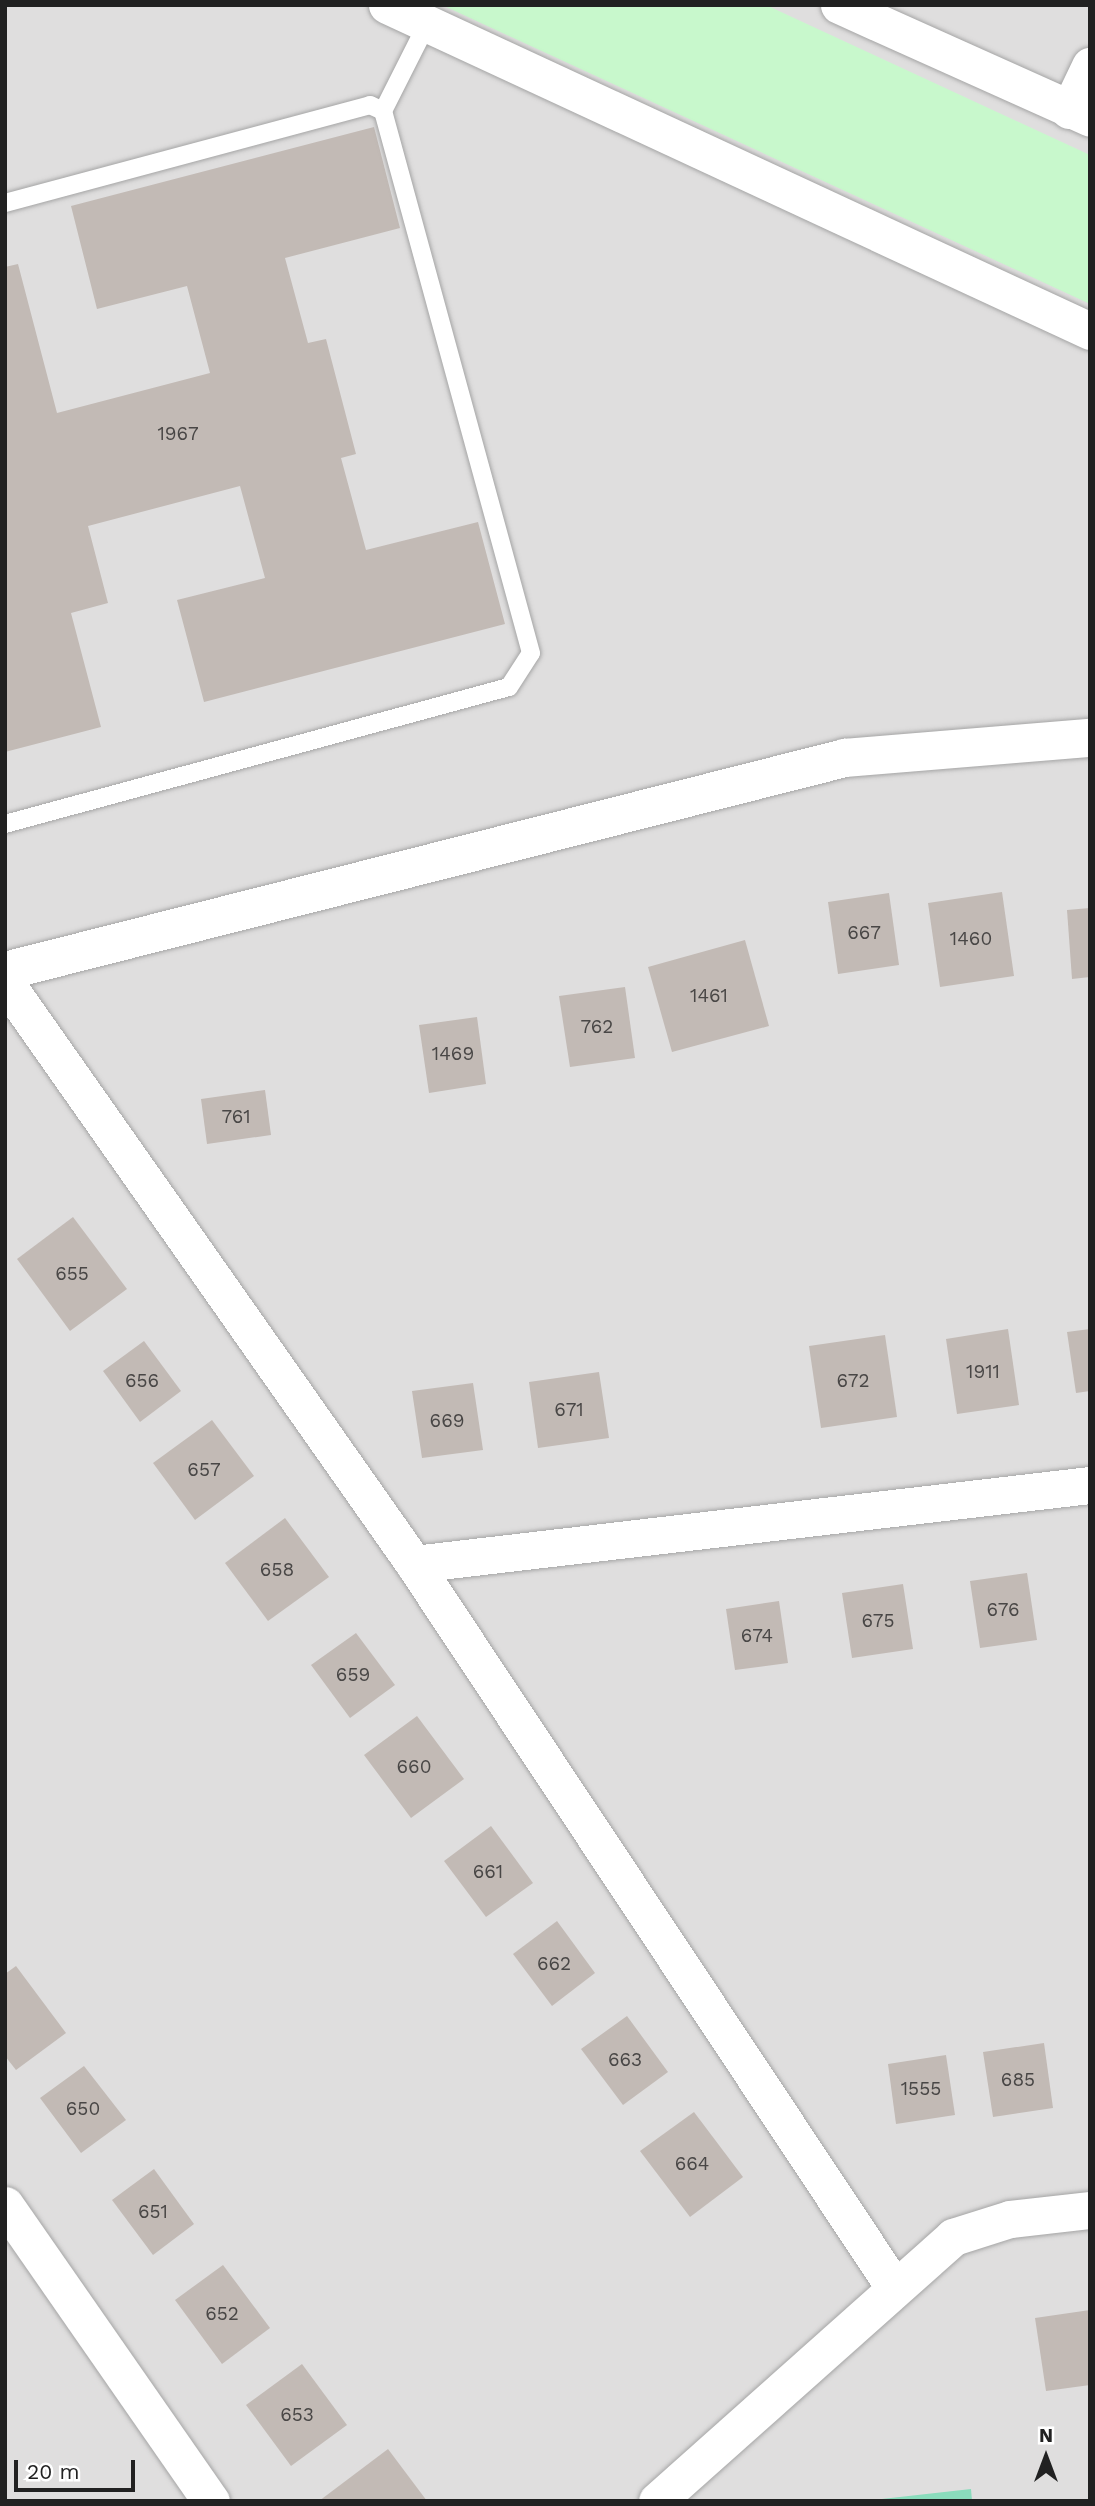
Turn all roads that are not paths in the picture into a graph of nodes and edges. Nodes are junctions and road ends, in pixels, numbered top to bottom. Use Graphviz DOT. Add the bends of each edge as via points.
graph roads {
  1 [pos="387,5"];
  2 [pos="839,5"];
  3 [pos="427,24"];
  4 [pos="1090,66"];
  5 [pos="383,111"];
  6 [pos="1079,114"];
  7 [pos="5,203"];
  8 [pos="1090,331"];
  9 [pos="1090,738"];
  10 [pos="5,824"];
  11 [pos="5,971"];
  12 [pos="5,982"];
  13 [pos="1090,1485"];
  14 [pos="414,1564"];
  15 [pos="5,2205"];
  16 [pos="1090,2210"];
  17 [pos="894,2287"];
  18 [pos="211,2501"];
  19 [pos="657,2501"];
  1 -- 3 [label="street"];
  2 -- 6 [label="street"];
  3 -- 5 [label="lane"];
  3 -- 8 [label="street"];
  4 -- 6 [label="street"];
  5 -- 7 [label="lane" via="370,105"];
  5 -- 10 [label="lane" via="531,653 509,687"];
  9 -- 11 [label="street" via="845,758"];
  12 -- 14 [label="street"];
  13 -- 14 [label="street"];
  14 -- 17 [label="street"];
  15 -- 18 [label="street"];
  16 -- 17 [label="street" via="1010,2219 953,2237"];
  17 -- 19 [label="street"];
}
